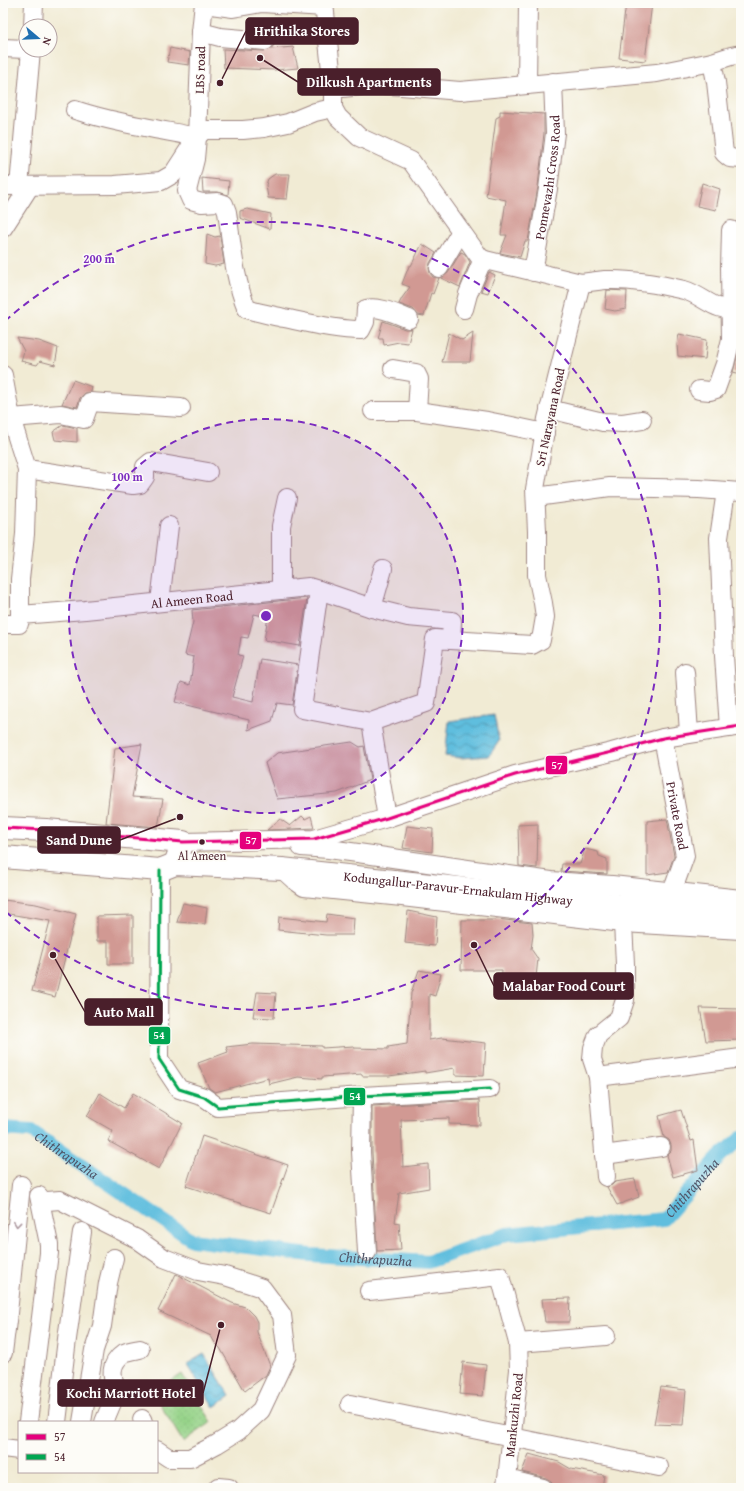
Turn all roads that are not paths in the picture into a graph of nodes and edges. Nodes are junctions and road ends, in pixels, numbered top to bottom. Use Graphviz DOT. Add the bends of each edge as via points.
graph roads {
  1 [pos="34,3"];
  2 [pos="204,3"];
  3 [pos="528,3"];
  4 [pos="324,5"];
  5 [pos="33,18"];
  6 [pos="201,32"];
  7 [pos="265,41"];
  8 [pos="3,48"];
  9 [pos="18,49"];
  10 [pos="741,54"];
  11 [pos="30,58"];
  12 [pos="712,62"];
  13 [pos="553,82"];
  14 [pos="527,85"];
  15 [pos="333,90"];
  16 [pos="333,108"];
  17 [pos="75,110"];
  18 [pos="197,137"];
  19 [pos="741,160"];
  20 [pos="17,186"];
  21 [pos="3,228"];
  22 [pos="731,230"];
  23 [pos="461,231"];
  24 [pos="483,259"];
  25 [pos="439,268"];
  26 [pos="532,272"];
  27 [pos="581,283"];
  28 [pos="464,309"];
  29 [pos="736,309"];
  30 [pos="409,319"];
  31 [pos="392,369"];
  32 [pos="3,375"];
  33 [pos="699,390"];
  34 [pos="181,408"];
  35 [pos="550,409"];
  36 [pos="373,411"];
  37 [pos="417,411"];
  38 [pos="12,418"];
  39 [pos="642,420"];
  40 [pos="545,433"];
  41 [pos="27,469"];
  42 [pos="208,472"];
  43 [pos="733,491"];
  44 [pos="536,497"];
  45 [pos="287,498"];
  46 [pos="170,526"];
  47 [pos="383,568"];
  48 [pos="281,590"];
  49 [pos="319,590"];
  50 [pos="160,602"];
  51 [pos="372,608"];
  52 [pos="20,615"];
  53 [pos="3,624"];
  54 [pos="451,640"];
  55 [pos="685,672"];
  56 [pos="371,722"];
  57 [pos="735,727"];
  58 [pos="689,733"];
  59 [pos="663,738"];
  60 [pos="387,818"];
  61 [pos="3,828"];
  62 [pos="183,842"];
  63 [pos="3,846"];
  64 [pos="3,857"];
  65 [pos="198,865"];
  66 [pos="168,867"];
  67 [pos="282,869"];
  68 [pos="672,892"];
  69 [pos="741,899"];
  70 [pos="741,914"];
  71 [pos="623,923"];
  72 [pos="741,930"];
  73 [pos="741,1058"];
  74 [pos="598,1077"];
  75 [pos="490,1089"];
  76 [pos="362,1096"];
  77 [pos="661,1147"];
  78 [pos="604,1155"];
  79 [pos="606,1178"];
  80 [pos="21,1185"];
  81 [pos="82,1232"];
  82 [pos="367,1252"];
  83 [pos="114,1258"];
  84 [pos="369,1291"];
  85 [pos="40,1335"];
  86 [pos="606,1336"];
  87 [pos="67,1339"];
  88 [pos="518,1343"];
  89 [pos="140,1349"];
  90 [pos="3,1353"];
  91 [pos="117,1391"];
  92 [pos="146,1395"];
  93 [pos="350,1404"];
  94 [pos="28,1421"];
  95 [pos="57,1421"];
  96 [pos="82,1421"];
  97 [pos="104,1421"];
  98 [pos="511,1437"];
  99 [pos="3,1448"];
  100 [pos="18,1450"];
  101 [pos="161,1455"];
  102 [pos="659,1467"];
  103 [pos="506,1483"];
  104 [pos="218,1488"];
  105 [pos="229,1488"];
  106 [pos="543,1488"];
  1 -- 5 [label="street"];
  2 -- 4 [label="street" via="233,8 262,3"];
  2 -- 6 [label="street, LBS road"];
  3 -- 14 [label="street"];
  4 -- 15 [label="street"];
  6 -- 7 [label="street" via="220,37"];
  6 -- 18 [label="street, LBS road"];
  8 -- 9 [label="street"];
  10 -- 12 [label="street"];
  11 -- 20 [label="street"];
  12 -- 13 [label="street" via="657,73"];
  12 -- 19 [label="street" via="724,153 730,158"];
  13 -- 14 [label="street"];
  13 -- 26 [label="street, Ponnevazhi Cross Road" via="555,133 548,188"];
  14 -- 15 [label="street" via="460,91 378,84"];
  15 -- 16 [label="street"];
  16 -- 18 [label="street" via="288,123 243,130 204,130"];
  16 -- 23 [label="street" via="338,117 359,137 411,161"];
  17 -- 18 [label="street" via="134,126"];
  18 -- 20 [label="street" via="173,174 161,181 115,185"];
  18 -- 30 [label="street, LBS road" via="195,159 187,191 191,200 224,204 237,279 247,309 261,314 351,330 362,330 366,309 370,308 385,310"];
  20 -- 21 [label="street"];
  22 -- 29 [label="street" via="730,268"];
  23 -- 24 [label="street"];
  23 -- 25 [label="street"];
  24 -- 26 [label="street"];
  24 -- 28 [label="street"];
  26 -- 27 [label="street"];
  27 -- 29 [label="street" via="606,280 642,282 686,291 721,308"];
  27 -- 35 [label="street, Sri Narayana Road"];
  29 -- 33 [label="street" via="731,339 718,385 710,391"];
  31 -- 37 [label="street" via="416,374 419,379"];
  32 -- 38 [label="street"];
  34 -- 38 [label="street" via="90,402 84,419 61,414"];
  35 -- 39 [label="street" via="603,422 623,423"];
  35 -- 40 [label="street, Sri Narayana Road"];
  36 -- 37 [label="street"];
  37 -- 40 [label="street" via="487,421"];
  38 -- 41 [label="street"];
  40 -- 44 [label="street, Sri Narayana Road" via="535,489"];
  41 -- 42 [label="street" via="133,485 140,484 145,477 145,467 151,462"];
  41 -- 52 [label="street"];
  43 -- 44 [label="street" via="610,487"];
  43 -- 57 [label="street" via="719,538 724,656"];
  44 -- 54 [label="street, Sri Narayana Road" via="537,575 545,617 541,640 532,645"];
  45 -- 48 [label="street" via="281,526"];
  46 -- 50 [label="street"];
  47 -- 51 [label="street"];
  48 -- 49 [label="street, Al Ameen Road" via="309,587"];
  48 -- 50 [label="street, Al Ameen Road"];
  49 -- 51 [label="street, Al Ameen Road"];
  49 -- 56 [label="street" via="302,709"];
  50 -- 52 [label="street, Al Ameen Road"];
  51 -- 54 [label="street, Al Ameen Road" via="408,618 452,620"];
  52 -- 53 [label="street" via="19,624"];
  54 -- 56 [label="street, Sri Narayana Road" via="435,639 426,703"];
  55 -- 58 [label="street"];
  56 -- 60 [label="street"];
  57 -- 58 [label="street"];
  58 -- 59 [label="street"];
  59 -- 60 [label="street" via="515,774"];
  59 -- 68 [label="street, Private Road" via="685,856"];
  60 -- 62 [label="street" via="314,839"];
  61 -- 62 [label="main road"];
  62 -- 66 [label="main road"];
  63 -- 66 [label="main road, Kodungallur-Paravur-Ernakulam Highway" via="162,858"];
  64 -- 66 [label="main road, Kodungallur-Paravur-Ernakulam Highway"];
  65 -- 66 [label="main road, Kodungallur-Paravur-Ernakulam Highway"];
  65 -- 67 [label="main road, Kodungallur-Paravur-Ernakulam Highway"];
  65 -- 68 [label="street" via="216,848 298,847 329,849 551,881"];
  66 -- 76 [label="street" via="159,1059 179,1089 204,1097 218,1107"];
  67 -- 70 [label="main road, Kodungallur-Paravur-Ernakulam Highway" via="616,905"];
  67 -- 71 [label="street" via="304,888"];
  68 -- 69 [label="street"];
  71 -- 72 [label="street"];
  71 -- 74 [label="street" via="625,1000 620,1018 598,1035 593,1048 592,1059"];
  73 -- 74 [label="street"];
  74 -- 78 [label="street"];
  75 -- 76 [label="street"];
  76 -- 82 [label="street" via="361,1152"];
  77 -- 78 [label="street"];
  78 -- 79 [label="street"];
  80 -- 90 [label="street, one-way"];
  81 -- 87 [label="street"];
  83 -- 96 [label="street" via="102,1326 92,1356"];
  84 -- 88 [label="street, Mankuzhi Road" via="500,1276"];
  85 -- 87 [label="street"];
  85 -- 94 [label="street"];
  85 -- 101 [label="street" via="50,1253 43,1198 60,1200 137,1239 164,1258 198,1271 225,1276 262,1288 282,1315 287,1355 261,1410 238,1431 190,1458"];
  86 -- 88 [label="street"];
  87 -- 95 [label="street"];
  88 -- 98 [label="street, Mankuzhi Road" via="518,1370"];
  89 -- 91 [label="street" via="124,1353 114,1365 112,1378"];
  91 -- 92 [label="street"];
  91 -- 97 [label="street"];
  93 -- 98 [label="street"];
  98 -- 102 [label="street"];
  98 -- 103 [label="street, Mankuzhi Road"];
  99 -- 100 [label="street"];
  103 -- 106 [label="street"];
  104 -- 105 [label="street"];
}
